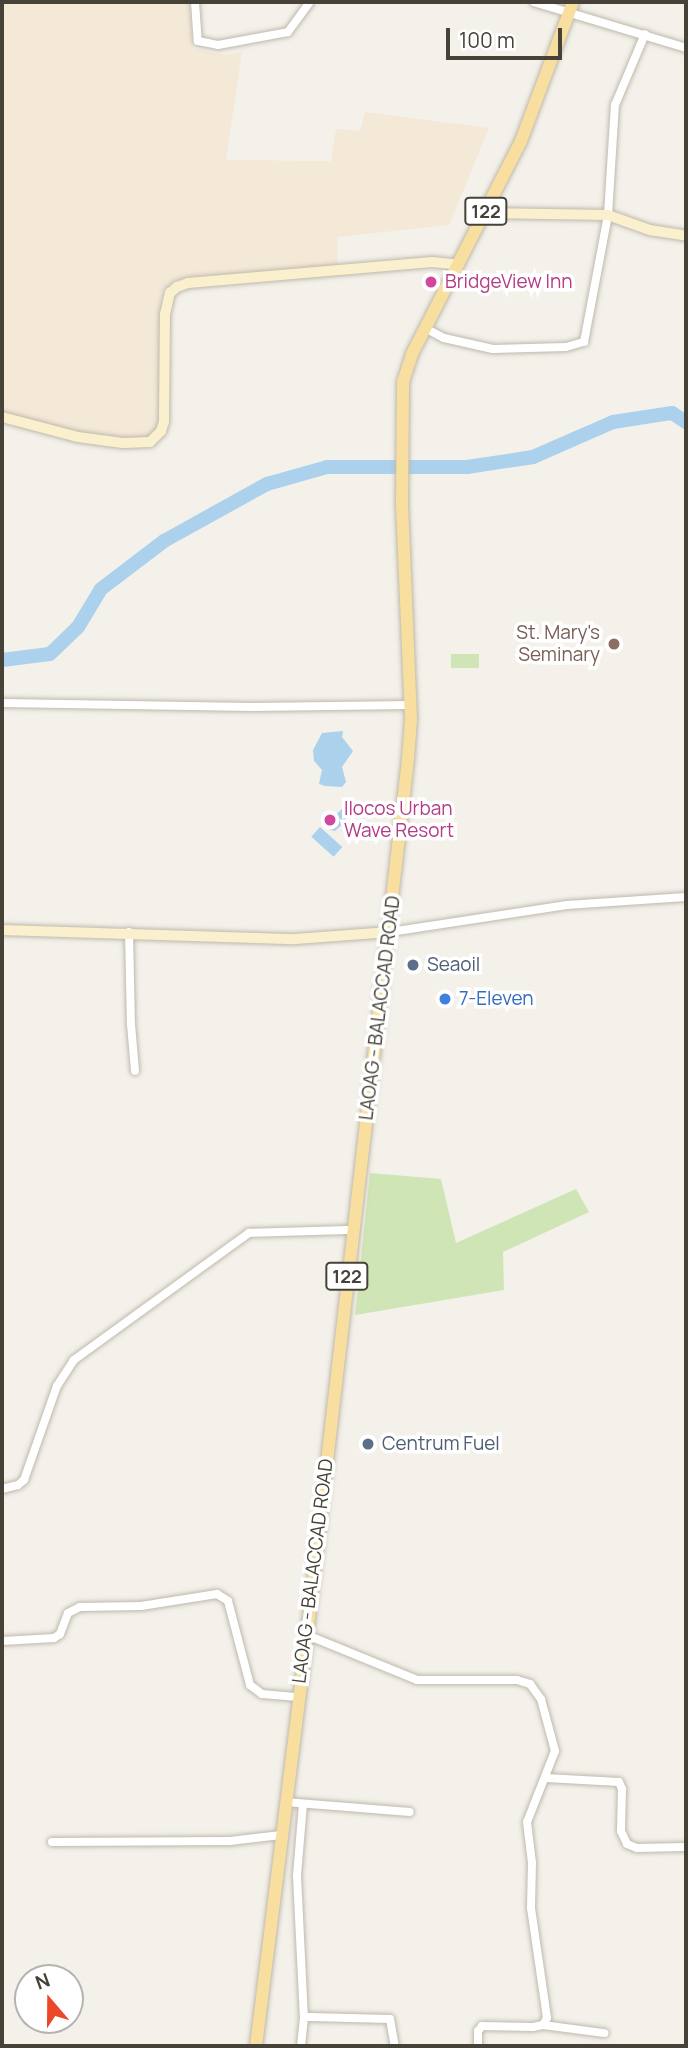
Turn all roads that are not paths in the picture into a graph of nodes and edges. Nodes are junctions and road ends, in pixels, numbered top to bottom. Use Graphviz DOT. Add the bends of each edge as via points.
graph roads {
  1 [pos="195,2"];
  2 [pos="310,2"];
  3 [pos="534,2"];
  4 [pos="571,7"];
  5 [pos="645,34"];
  6 [pos="686,48"];
  7 [pos="485,213"];
  8 [pos="608,215"];
  9 [pos="686,236"];
  10 [pos="459,265"];
  11 [pos="425,328"];
  12 [pos="2,417"];
  13 [pos="2,703"];
  14 [pos="410,705"];
  15 [pos="686,897"];
  16 [pos="2,930"];
  17 [pos="129,932"];
  18 [pos="390,932"];
  19 [pos="135,1071"];
  20 [pos="352,1230"];
  21 [pos="2,1489"];
  22 [pos="307,1635"];
  23 [pos="2,1641"];
  24 [pos="298,1697"];
  25 [pos="546,1778"];
  26 [pos="285,1802"];
  27 [pos="303,1804"];
  28 [pos="410,1812"];
  29 [pos="281,1835"];
  30 [pos="52,1842"];
  31 [pos="686,1847"];
  32 [pos="304,2017"];
  33 [pos="543,2025"];
  34 [pos="604,2033"];
  35 [pos="256,2046"];
  36 [pos="301,2046"];
  37 [pos="395,2046"];
  38 [pos="478,2046"];
  1 -- 2 [label="street" via="198,41 218,45 288,32"];
  3 -- 4 [label="street"];
  4 -- 5 [label="street"];
  4 -- 7 [label="main road, LAOAG - BALACCAD ROAD / 122" via="525,131"];
  5 -- 6 [label="street"];
  5 -- 8 [label="street" via="615,105"];
  7 -- 8 [label="street"];
  7 -- 10 [label="main road, LAOAG - BALACCAD ROAD / 122"];
  8 -- 9 [label="street" via="650,230"];
  8 -- 11 [label="street" via="588,330 581,344 492,349 444,338"];
  10 -- 11 [label="main road, LAOAG - BALACCAD ROAD / 122"];
  10 -- 12 [label="street" via="420,263 177,287 170,293 165,314 164,422 150,442 78,438"];
  11 -- 14 [label="main road, LAOAG - BALACCAD ROAD / 122" via="406,369 400,418"];
  13 -- 14 [label="street"];
  14 -- 18 [label="main road, LAOAG - BALACCAD ROAD / 122"];
  15 -- 18 [label="street" via="566,905"];
  16 -- 17 [label="street"];
  17 -- 18 [label="street" via="295,939"];
  17 -- 19 [label="street"];
  18 -- 20 [label="main road, LAOAG - BALACCAD ROAD / 122"];
  20 -- 21 [label="street" via="249,1233 85,1352 63,1373 24,1480"];
  20 -- 22 [label="main road, LAOAG - BALACCAD ROAD / 122"];
  22 -- 24 [label="main road, LAOAG - BALACCAD ROAD / 122"];
  22 -- 25 [label="street" via="417,1680 517,1680 530,1684 541,1699 555,1743"];
  23 -- 24 [label="street" via="54,1638 68,1613 80,1607 141,1606 217,1594 228,1601 250,1685 262,1694"];
  24 -- 26 [label="main road, LAOAG - BALACCAD ROAD / 122"];
  25 -- 31 [label="street" via="619,1782 621,1831 627,1844"];
  25 -- 33 [label="street" via="527,1822 531,1908 547,2012"];
  26 -- 27 [label="street"];
  26 -- 29 [label="main road, LAOAG - BALACCAD ROAD / 122"];
  27 -- 28 [label="street"];
  27 -- 32 [label="street" via="297,1892"];
  29 -- 30 [label="street" via="230,1841"];
  29 -- 35 [label="main road, LAOAG - BALACCAD ROAD / 122"];
  32 -- 36 [label="street"];
  32 -- 37 [label="street" via="390,2019"];
  33 -- 34 [label="street"];
  33 -- 38 [label="street" via="485,2025 478,2031"];
}
